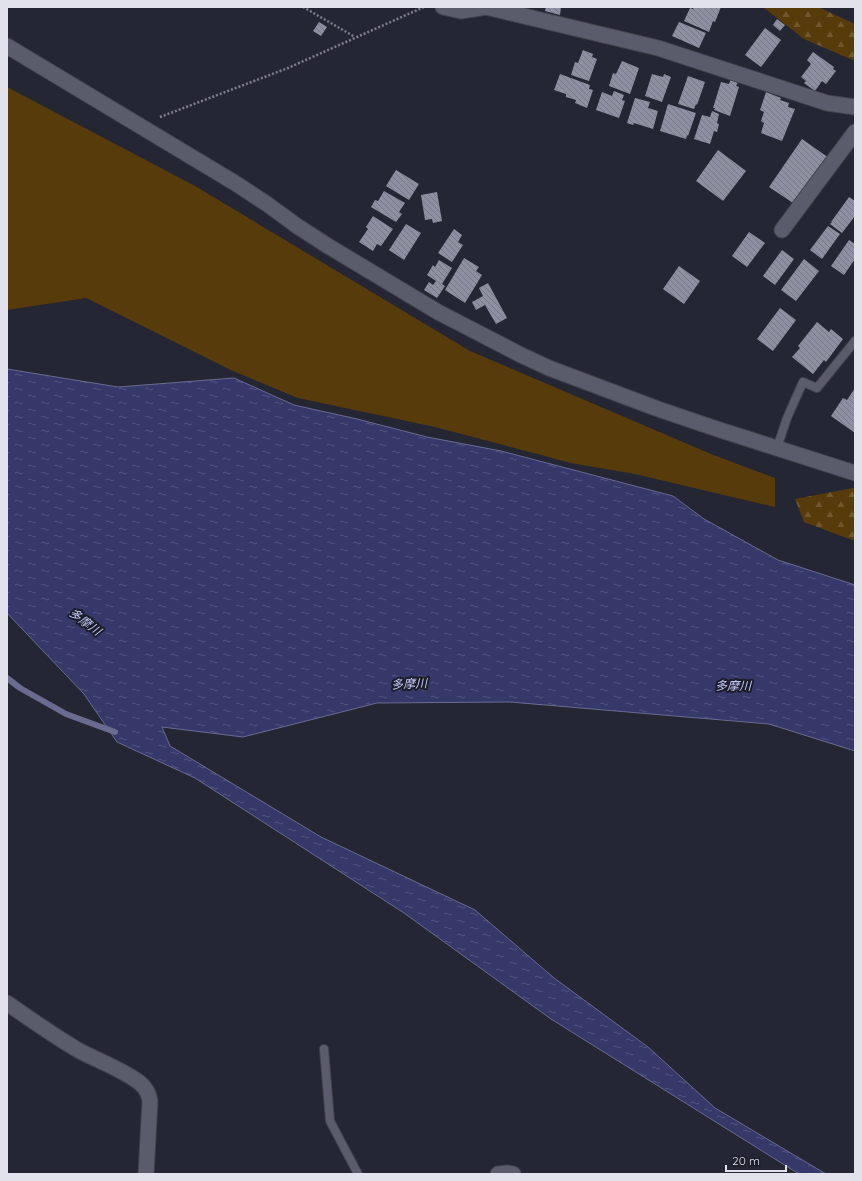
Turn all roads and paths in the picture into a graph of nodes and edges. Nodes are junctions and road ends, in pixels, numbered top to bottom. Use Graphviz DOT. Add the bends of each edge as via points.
graph roads {
  1 [pos="303,7"];
  2 [pos="424,7"];
  3 [pos="443,7"];
  4 [pos="486,7"];
  5 [pos="523,11"];
  6 [pos="355,38"];
  7 [pos="7,46"];
  8 [pos="855,107"];
  9 [pos="140,126"];
  10 [pos="855,132"];
  11 [pos="782,230"];
  12 [pos="855,341"];
  13 [pos="777,448"];
  14 [pos="855,473"];
  15 [pos="7,1003"];
  16 [pos="324,1049"];
  17 [pos="146,1174"];
  18 [pos="358,1174"];
  19 [pos="498,1174"];
  20 [pos="513,1174"];
  1 -- 6 [label="path"];
  2 -- 6 [label="path"];
  3 -- 4 [label="street" via="461,11"];
  4 -- 5 [label="street"];
  5 -- 8 [label="street" via="658,48 827,103"];
  6 -- 9 [label="path" via="288,68"];
  7 -- 9 [label="street"];
  9 -- 13 [label="street" via="235,183 328,246 438,312 521,355 617,394"];
  10 -- 11 [label="street"];
  12 -- 13 [label="lane" via="817,388 803,382"];
  13 -- 14 [label="street"];
  15 -- 17 [label="street" via="78,1050 121,1071 146,1089 150,1101"];
  16 -- 18 [label="lane" via="330,1121"];
  19 -- 20 [label="street"];
}
